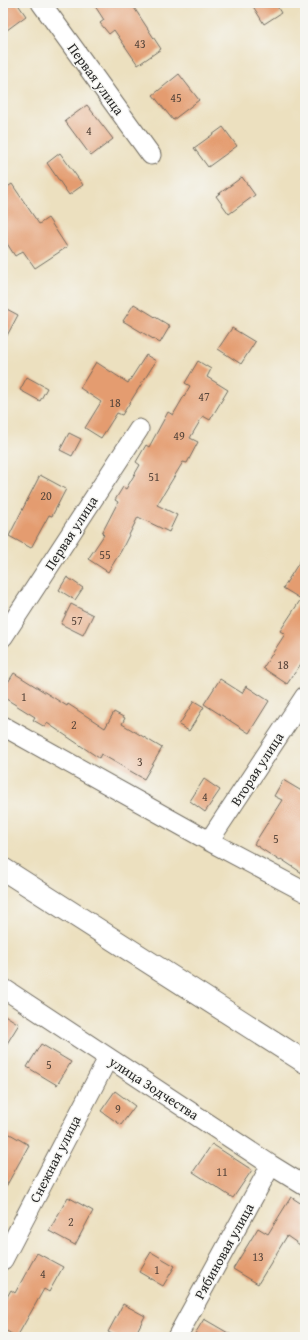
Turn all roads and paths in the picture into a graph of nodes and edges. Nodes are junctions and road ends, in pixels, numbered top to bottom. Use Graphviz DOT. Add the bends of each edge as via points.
graph roads {
  1 [pos="41,3"];
  2 [pos="151,155"];
  3 [pos="139,430"];
  4 [pos="3,637"];
  5 [pos="305,696"];
  6 [pos="3,726"];
  7 [pos="209,841"];
  8 [pos="3,869"];
  9 [pos="305,892"];
  10 [pos="3,988"];
  11 [pos="108,1058"];
  12 [pos="305,1062"];
  13 [pos="271,1165"];
  14 [pos="305,1186"];
  15 [pos="3,1260"];
  16 [pos="177,1337"];
  1 -- 2 [label="street, Первая улица"];
  3 -- 4 [label="street, Первая улица"];
  5 -- 7 [label="street, Вторая улица"];
  6 -- 7 [label="street"];
  7 -- 9 [label="street"];
  8 -- 12 [label="main road"];
  10 -- 11 [label="street, улица Зодчества"];
  11 -- 13 [label="street, улица Зодчества"];
  11 -- 15 [label="street, Снежная улица"];
  13 -- 14 [label="street, улица Зодчества"];
  13 -- 16 [label="street, Рябиновая улица"];
}
